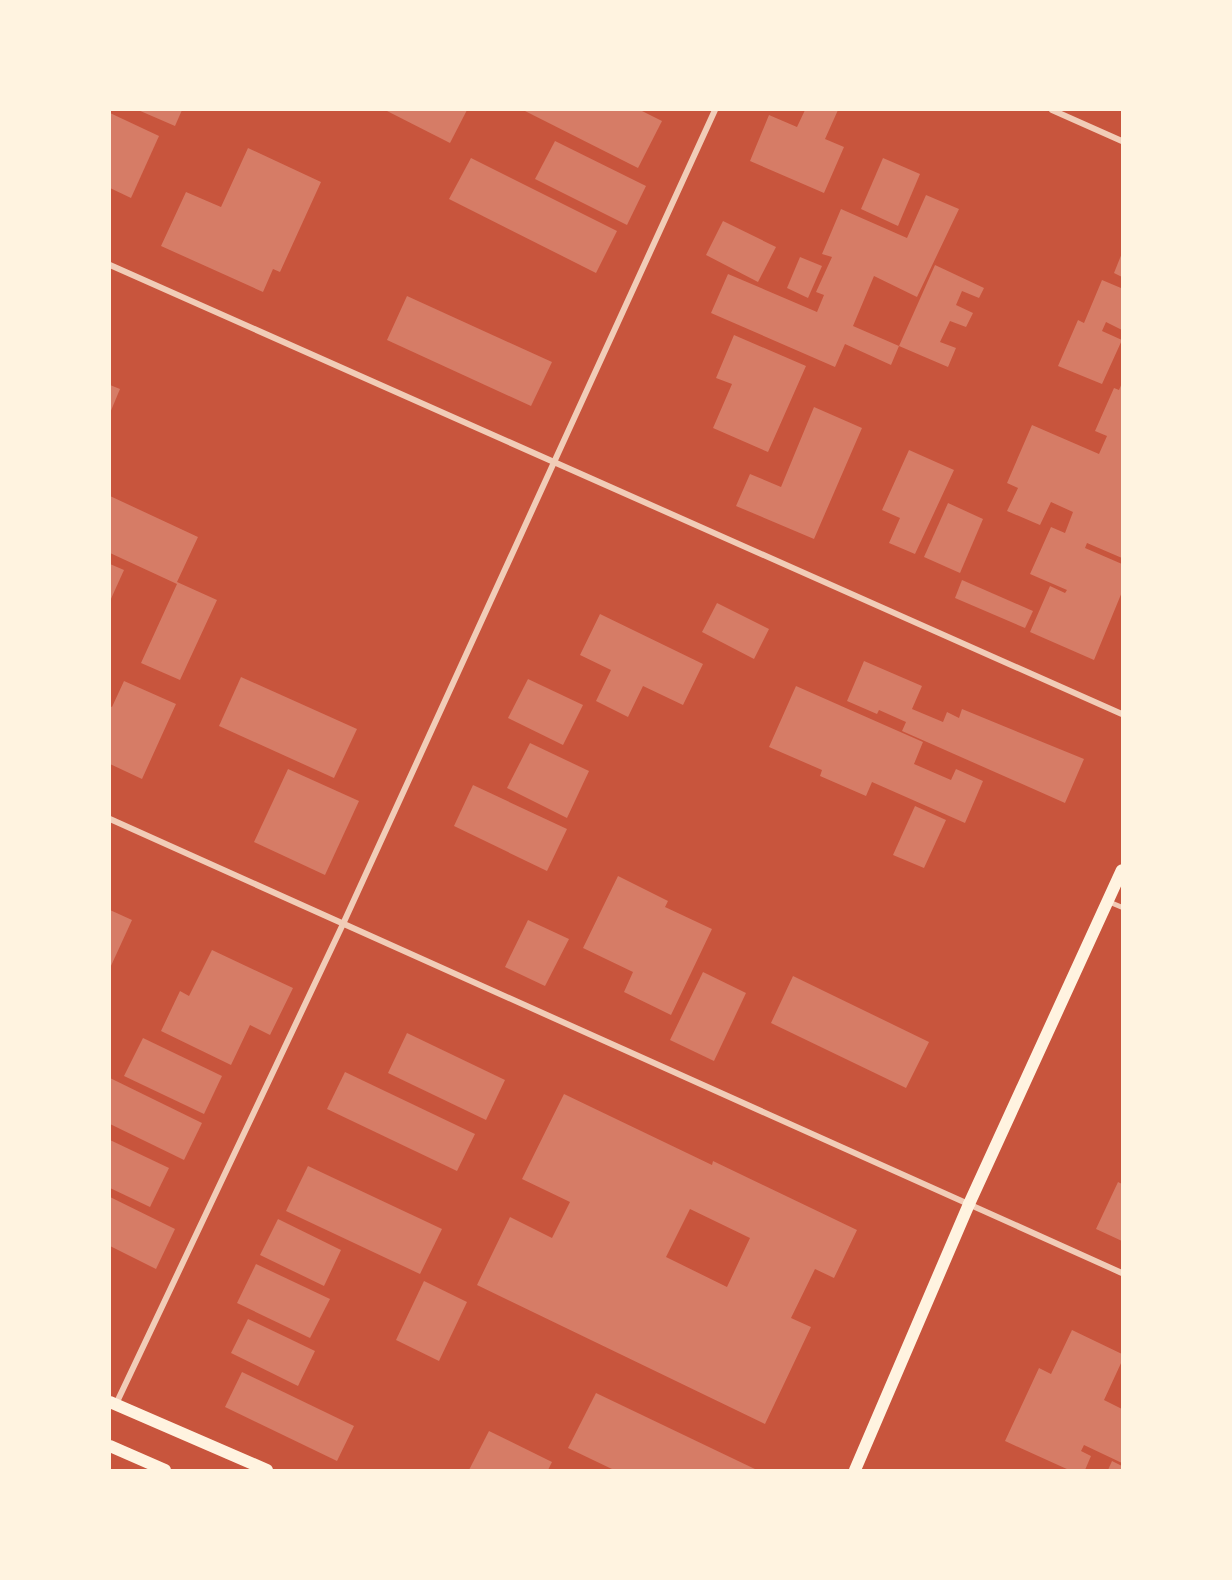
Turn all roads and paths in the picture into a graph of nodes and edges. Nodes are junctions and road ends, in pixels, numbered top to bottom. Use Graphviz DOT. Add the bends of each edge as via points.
graph roads {
  1 [pos="715,110"];
  2 [pos="1052,110"];
  3 [pos="1122,141"];
  4 [pos="110,265"];
  5 [pos="555,461"];
  6 [pos="1122,714"];
  7 [pos="110,819"];
  8 [pos="1122,870"];
  9 [pos="1108,901"];
  10 [pos="1122,907"];
  11 [pos="343,924"];
  12 [pos="969,1204"];
  13 [pos="1122,1273"];
  14 [pos="113,1403"];
  15 [pos="110,1446"];
  16 [pos="165,1470"];
  17 [pos="267,1470"];
  18 [pos="855,1470"];
  1 -- 5 [label="street"];
  2 -- 3 [label="street"];
  4 -- 5 [label="street"];
  5 -- 6 [label="street"];
  5 -- 11 [label="street"];
  7 -- 11 [label="street"];
  8 -- 9 [label="main road"];
  9 -- 10 [label="lane"];
  9 -- 12 [label="main road"];
  11 -- 12 [label="street"];
  11 -- 14 [label="street"];
  12 -- 13 [label="street"];
  12 -- 18 [label="main road"];
  14 -- 17 [label="main road"];
  15 -- 16 [label="main road"];
}
